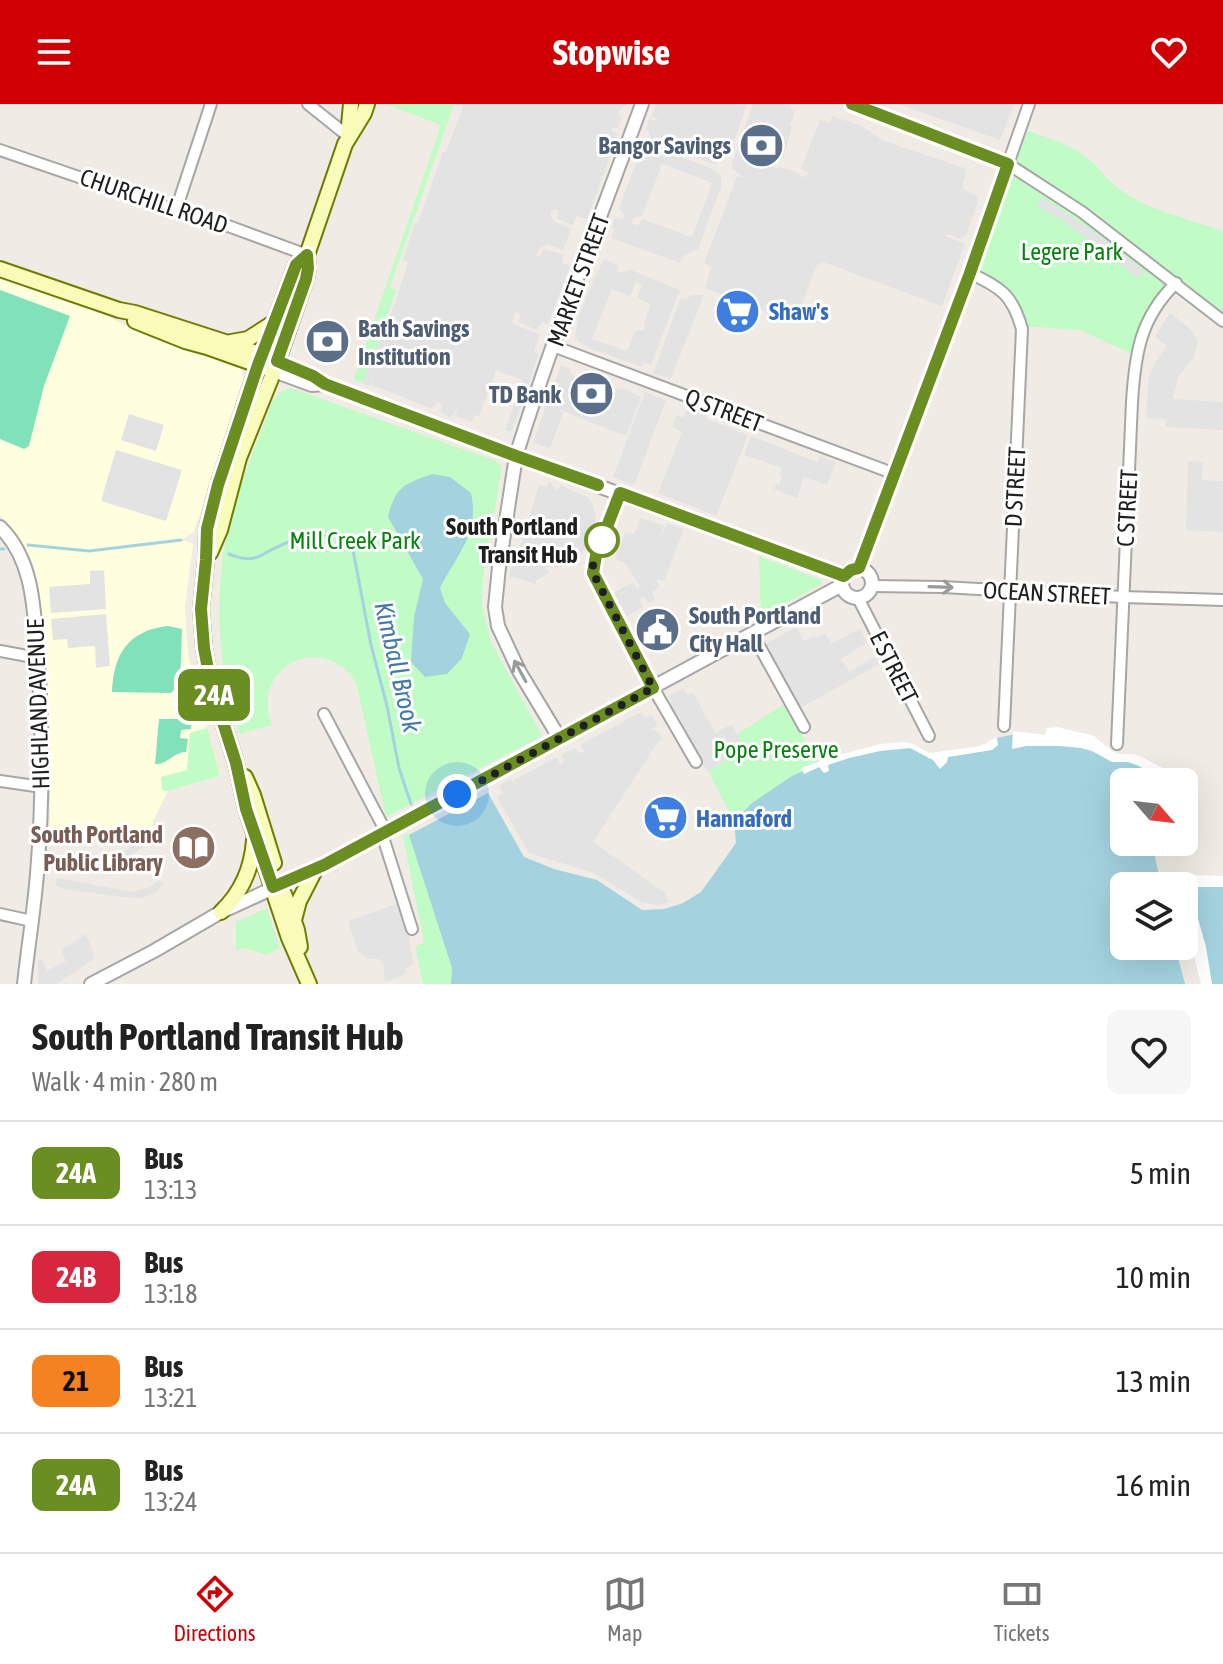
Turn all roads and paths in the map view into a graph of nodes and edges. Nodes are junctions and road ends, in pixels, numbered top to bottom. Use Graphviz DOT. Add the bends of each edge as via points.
graph roads {
  1 [pos="308,104"];
  2 [pos="351,104"];
  3 [pos="367,104"];
  4 [pos="642,104"];
  5 [pos="852,104"];
  6 [pos="1029,104"];
  7 [pos="209,105"];
  8 [pos="348,136"];
  9 [pos="0,150"];
  10 [pos="1008,164"];
  11 [pos="176,210"];
  12 [pos="307,255"];
  13 [pos="0,269"];
  14 [pos="970,273"];
  15 [pos="1176,283"];
  16 [pos="119,310"];
  17 [pos="277,321"];
  18 [pos="1223,321"];
  19 [pos="228,343"];
  20 [pos="553,346"];
  21 [pos="260,360"];
  22 [pos="276,366"];
  23 [pos="516,456"];
  24 [pos="895,474"];
  25 [pos="620,493"];
  26 [pos="0,527"];
  27 [pos="206,560"];
  28 [pos="859,568"];
  29 [pos="843,580"];
  30 [pos="872,586"];
  31 [pos="1010,590"];
  32 [pos="1123,597"];
  33 [pos="858,598"];
  34 [pos="1223,600"];
  35 [pos="752,633"];
  36 [pos="0,651"];
  37 [pos="38,658"];
  38 [pos="653,688"];
  39 [pos="324,714"];
  40 [pos="1004,726"];
  41 [pos="804,727"];
  42 [pos="929,736"];
  43 [pos="560,739"];
  44 [pos="1117,744"];
  45 [pos="696,762"];
  46 [pos="236,763"];
  47 [pos="0,781"];
  48 [pos="42,787"];
  49 [pos="384,833"];
  50 [pos="255,836"];
  51 [pos="315,870"];
  52 [pos="277,886"];
  53 [pos="221,912"];
  54 [pos="0,914"];
  55 [pos="32,921"];
  56 [pos="294,921"];
  57 [pos="412,929"];
  58 [pos="307,978"];
  59 [pos="24,984"];
  60 [pos="91,984"];
  1 -- 8 [label="street"];
  2 -- 8 [label="main road"];
  3 -- 8 [label="main road"];
  4 -- 20 [label="street, MARKET STREET"];
  5 -- 10 [label="street"];
  6 -- 10 [label="street"];
  7 -- 11 [label="street"];
  8 -- 12 [label="main road"];
  9 -- 11 [label="street, CHURCHILL ROAD"];
  10 -- 14 [label="street"];
  10 -- 15 [label="street"];
  11 -- 12 [label="street, CHURCHILL ROAD"];
  12 -- 17 [label="main road" via="296,265"];
  12 -- 22 [label="main road" via="306,279"];
  13 -- 16 [label="main road"];
  14 -- 24 [label="street"];
  14 -- 31 [label="street, D STREET" via="1003,292 1017,310 1022,329"];
  15 -- 18 [label="street"];
  15 -- 32 [label="street, C STREET" via="1147,322 1136,356"];
  16 -- 19 [label="main road"];
  16 -- 21 [label="main road" via="142,325"];
  17 -- 19 [label="main road" via="248,339"];
  17 -- 21 [label="main road"];
  19 -- 21 [label="main road"];
  20 -- 23 [label="street, MARKET STREET"];
  20 -- 24 [label="street, Q STREET"];
  21 -- 22 [label="main road"];
  21 -- 27 [label="main road" via="218,485"];
  22 -- 23 [label="street" via="312,385 325,384"];
  22 -- 27 [label="main road"];
  23 -- 25 [label="street"];
  43 -- 23 [label="street, MARKET STREET, one-way" via="519,671 495,607"];
  24 -- 28 [label="street"];
  25 -- 29 [label="street"];
  25 -- 38 [label="street" via="593,573"];
  26 -- 37 [label="street, HIGHLAND AVENUE" via="17,549 29,581"];
  27 -- 46 [label="main road" via="204,648"];
  28 -- 29 [label="street"];
  28 -- 30 [label="street" via="871,577"];
  29 -- 33 [label="street" via="850,597"];
  29 -- 35 [label="street"];
  30 -- 31 [label="street, OCEAN STREET, one-way"];
  30 -- 33 [label="street"];
  31 -- 32 [label="street, OCEAN STREET"];
  31 -- 40 [label="street, D STREET"];
  32 -- 34 [label="street, OCEAN STREET"];
  32 -- 44 [label="street, C STREET"];
  33 -- 42 [label="street, E STREET"];
  35 -- 38 [label="street"];
  35 -- 41 [label="street"];
  36 -- 37 [label="street"];
  37 -- 48 [label="street, HIGHLAND AVENUE"];
  38 -- 43 [label="street"];
  38 -- 45 [label="street"];
  39 -- 49 [label="street"];
  43 -- 49 [label="street"];
  46 -- 50 [label="main road"];
  46 -- 52 [label="main road" via="253,795"];
  47 -- 48 [label="street"];
  48 -- 55 [label="street, HIGHLAND AVENUE"];
  49 -- 51 [label="street"];
  49 -- 57 [label="street"];
  50 -- 52 [label="main road"];
  50 -- 53 [label="main road" via="244,882"];
  51 -- 52 [label="street"];
  51 -- 56 [label="main road"];
  52 -- 53 [label="street"];
  52 -- 56 [label="main road"];
  52 -- 58 [label="main road" via="289,938"];
  53 -- 60 [label="street"];
  54 -- 55 [label="street"];
  55 -- 59 [label="street, HIGHLAND AVENUE"];
  56 -- 58 [label="main road"];
}
